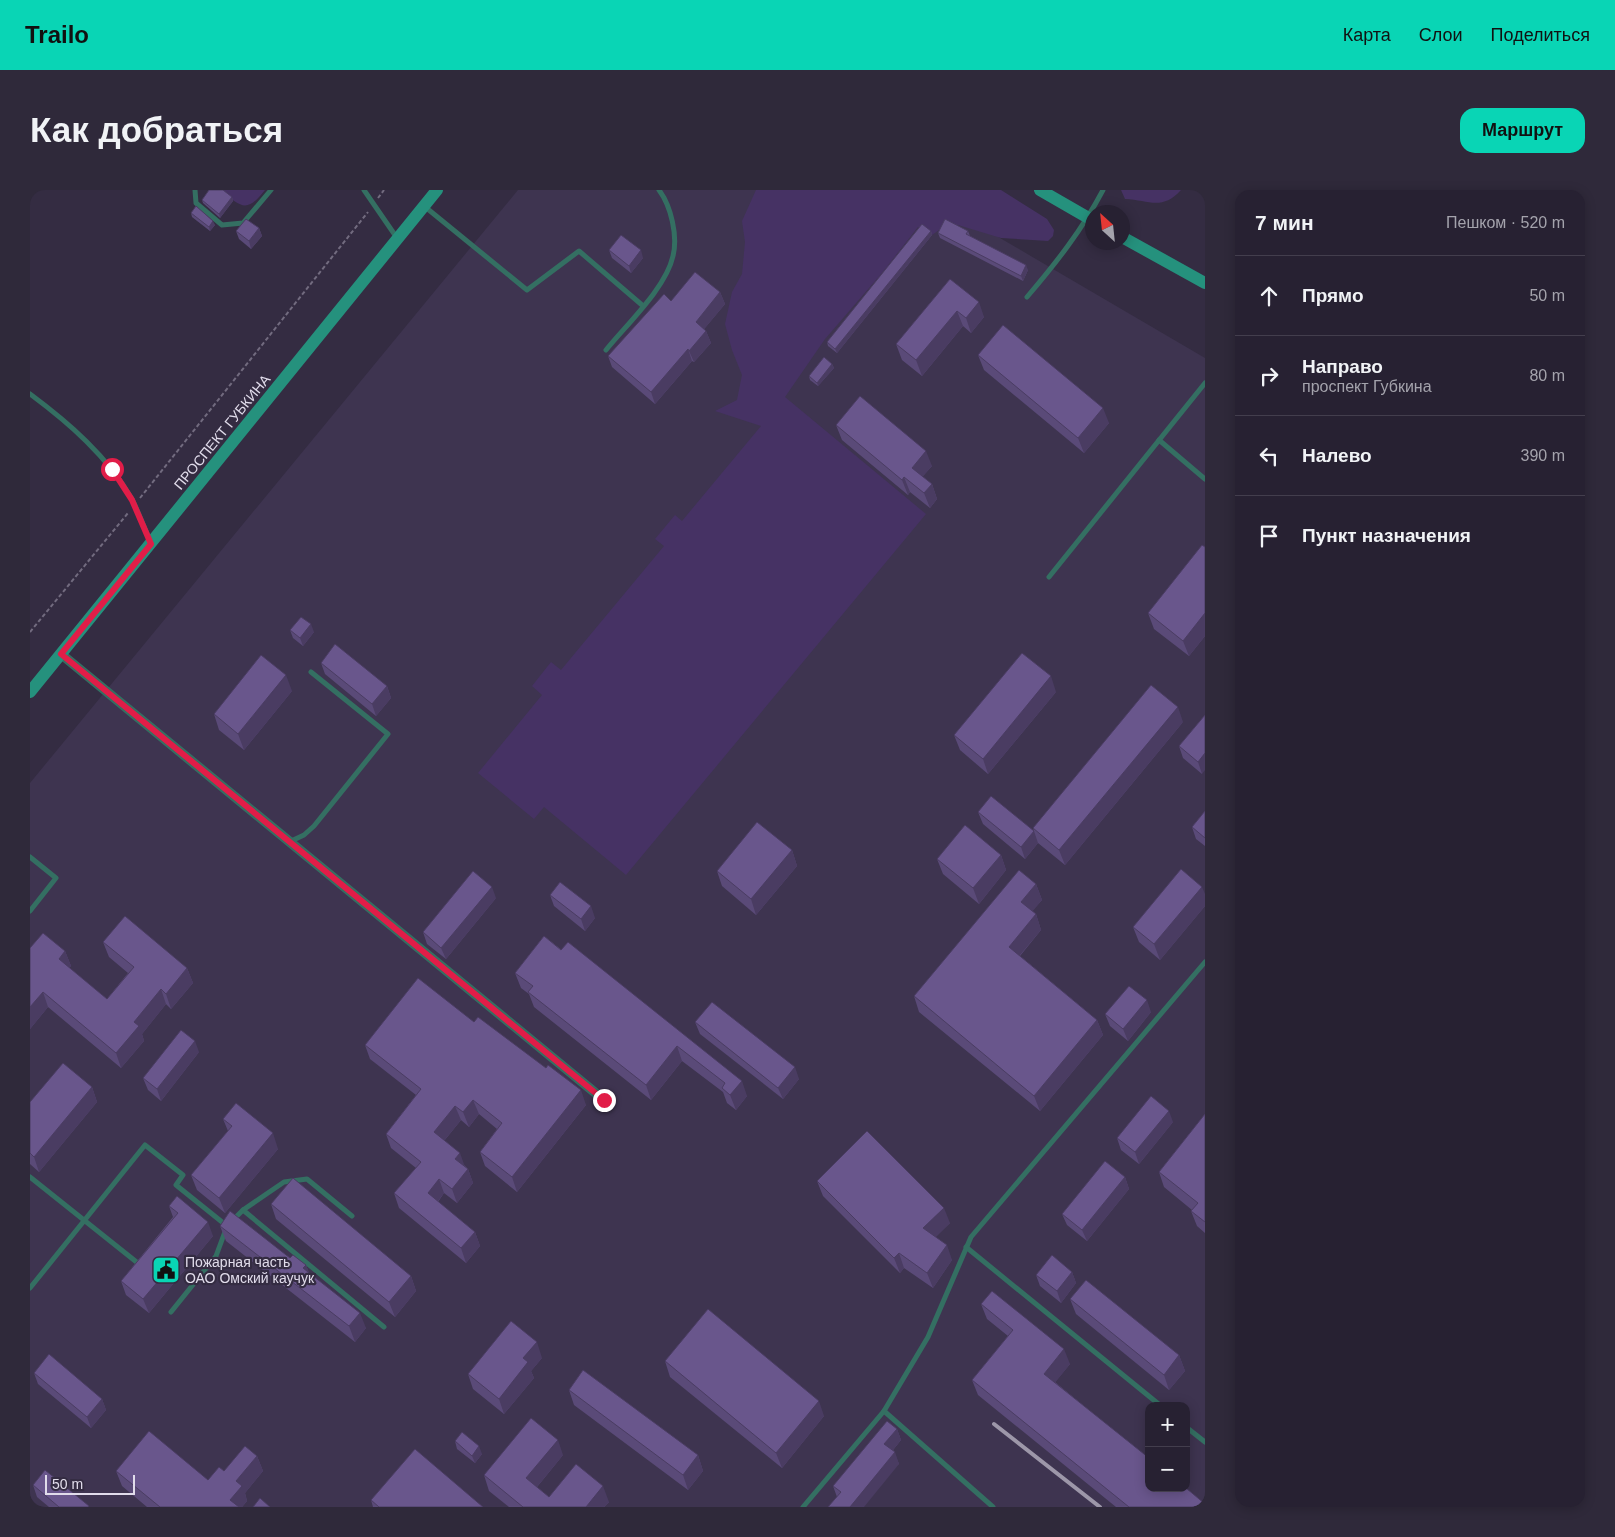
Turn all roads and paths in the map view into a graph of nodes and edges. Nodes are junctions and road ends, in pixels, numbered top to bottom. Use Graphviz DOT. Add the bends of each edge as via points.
graph roads {
  1 [pos="195,190"];
  2 [pos="271,190"];
  3 [pos="364,190"];
  4 [pos="437,190"];
  5 [pos="659,190"];
  6 [pos="1040,190"];
  7 [pos="1103,190"];
  8 [pos="374,204"];
  9 [pos="1097,205"];
  10 [pos="424,206"];
  11 [pos="1085,216"];
  12 [pos="1085,227"];
  13 [pos="398,239"];
  14 [pos="1130,241"];
  15 [pos="1204,280"];
  16 [pos="1027,298"];
  17 [pos="642,305"];
  18 [pos="606,350"];
  19 [pos="1205,383"];
  20 [pos="30,394"];
  21 [pos="1159,440"];
  22 [pos="1205,479"];
  23 [pos="134,505"];
  24 [pos="151,544"];
  25 [pos="1049,577"];
  26 [pos="30,632"];
  27 [pos="61,654"];
  28 [pos="311,672"];
  29 [pos="30,692"];
  30 [pos="289,842"];
  31 [pos="30,857"];
  32 [pos="30,911"];
  33 [pos="1205,962"];
  34 [pos="604,1100"];
  35 [pos="30,1177"];
  36 [pos="242,1210"];
  37 [pos="352,1216"];
  38 [pos="84,1220"];
  39 [pos="228,1226"];
  40 [pos="966,1247"];
  41 [pos="139,1264"];
  42 [pos="30,1288"];
  43 [pos="171,1312"];
  44 [pos="384,1327"];
  45 [pos="1155,1402"];
  46 [pos="884,1411"];
  47 [pos="1190,1430"];
  48 [pos="1205,1442"];
  49 [pos="804,1507"];
  50 [pos="993,1507"];
  1 -- 2 [label="lane" via="196,203 222,225 243,223"];
  3 -- 8 [label="lane"];
  4 -- 10 [label="main road, ПРОСПЕКТ ГУБКИНА"];
  5 -- 17 [label="lane" via="666,199 673,220 673,256 660,283"];
  6 -- 11 [label="main road"];
  7 -- 9 [label="lane"];
  8 -- 13 [label="lane"];
  8 -- 23 [label="path"];
  10 -- 13 [label="main road, ПРОСПЕКТ ГУБКИНА"];
  10 -- 17 [label="lane" via="527,290 579,251"];
  12 -- 16 [label="lane"];
  13 -- 24 [label="main road, ПРОСПЕКТ ГУБКИНА"];
  14 -- 15 [label="main road"];
  17 -- 18 [label="lane"];
  19 -- 21 [label="lane"];
  20 -- 23 [label="lane" via="66,421 106,462"];
  21 -- 22 [label="lane"];
  21 -- 25 [label="lane"];
  23 -- 24 [label="lane"];
  23 -- 26 [label="path"];
  24 -- 27 [label="main road, ПРОСПЕКТ ГУБКИНА"];
  27 -- 29 [label="main road, ПРОСПЕКТ ГУБКИНА"];
  27 -- 30 [label="street"];
  28 -- 30 [label="lane" via="388,734 314,826"];
  30 -- 34 [label="street"];
  31 -- 32 [label="lane" via="56,878"];
  33 -- 40 [label="lane" via="970,1237"];
  35 -- 38 [label="lane"];
  36 -- 37 [label="lane" via="284,1182 307,1179"];
  36 -- 39 [label="lane"];
  36 -- 44 [label="lane"];
  38 -- 39 [label="lane" via="145,1145 183,1175 176,1185"];
  38 -- 41 [label="lane"];
  38 -- 42 [label="lane"];
  39 -- 43 [label="lane" via="216,1256"];
  40 -- 45 [label="lane"];
  40 -- 46 [label="lane" via="928,1337"];
  46 -- 49 [label="lane"];
  46 -- 50 [label="lane"];
  47 -- 48 [label="lane"];
}
